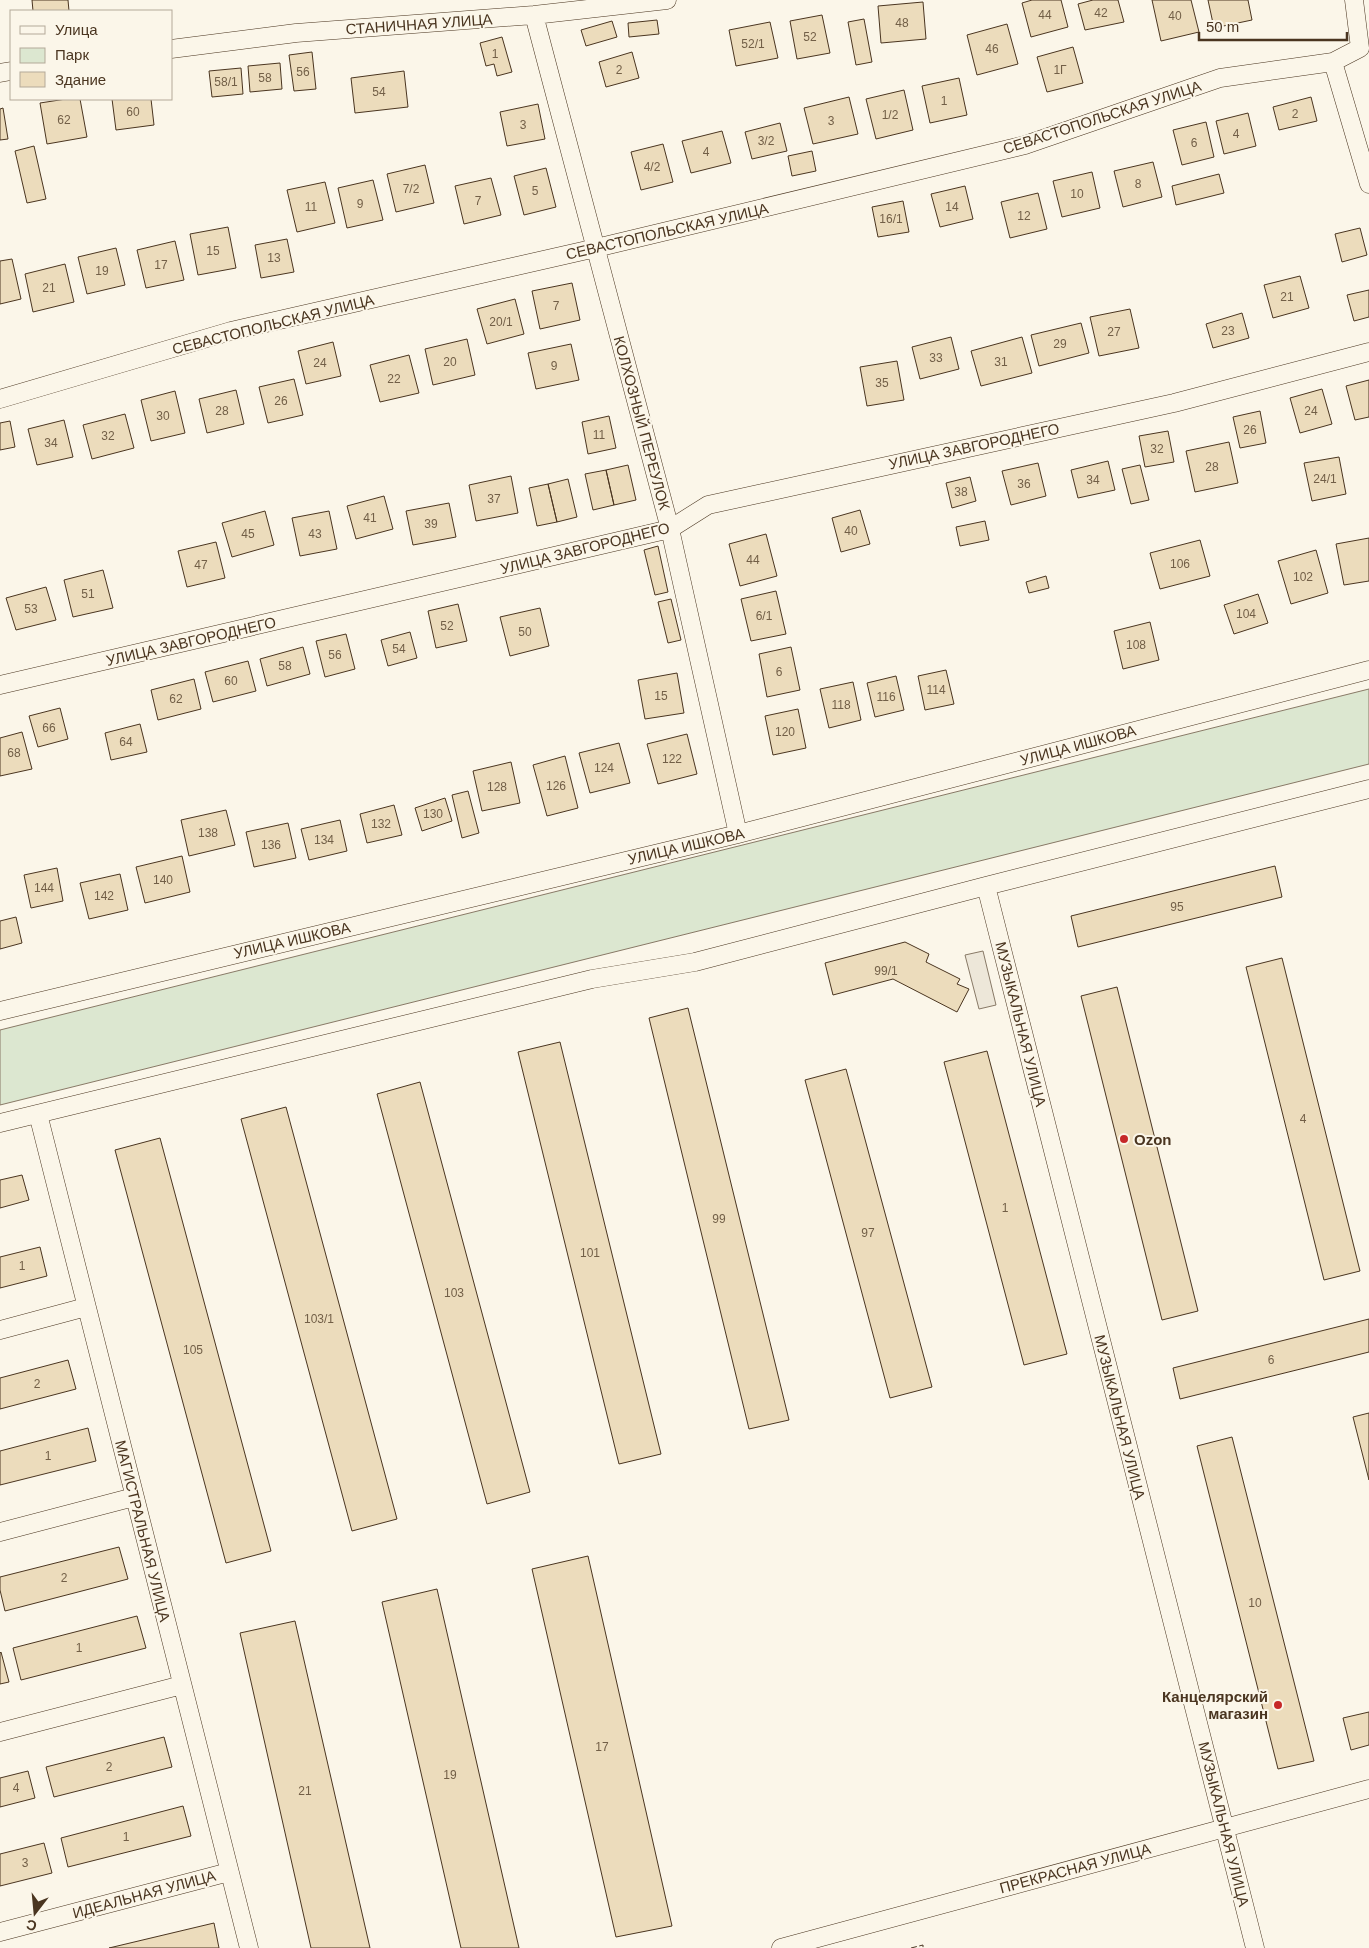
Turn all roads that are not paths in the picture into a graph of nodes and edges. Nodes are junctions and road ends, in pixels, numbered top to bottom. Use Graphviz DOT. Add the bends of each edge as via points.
graph roads {
  1 [pos="667,0"];
  2 [pos="1354,0"];
  3 [pos="534,15"];
  4 [pos="172,50"];
  5 [pos="1333,62"];
  6 [pos="1369,184"];
  7 [pos="596,248"];
  8 [pos="1369,352"];
  9 [pos="0,399"];
  10 [pos="670,529"];
  11 [pos="1369,670"];
  12 [pos="0,685"];
  13 [pos="1369,789"];
  14 [pos="738,834"];
  15 [pos="986,886"];
  16 [pos="0,1011"];
  17 [pos="38,1114"];
  18 [pos="0,1123"];
  19 [pos="86,1308"];
  20 [pos="0,1330"];
  21 [pos="134,1497"];
  22 [pos="0,1532"];
  23 [pos="182,1685"];
  24 [pos="0,1732"];
  25 [pos="1369,1789"];
  26 [pos="1224,1827"];
  27 [pos="229,1872"];
  28 [pos="0,1932"];
  29 [pos="248,1948"];
  30 [pos="781,1948"];
  31 [pos="1255,1948"];
  1 -- 3 [label="street, СТАНИЧНАЯ УЛИЦА"];
  2 -- 5 [label="street" via="1360,48"];
  3 -- 4 [label="street, СТАНИЧНАЯ УЛИЦА" via="296,33"];
  3 -- 7 [label="street, КОЛХОЗНЫЙ ПЕРЕУЛОК"];
  5 -- 6 [label="street"];
  5 -- 7 [label="street, СЕВАСТОПОЛЬСКАЯ УЛИЦА" via="1220,78 1025,145"];
  7 -- 9 [label="street, СЕВАСТОПОЛЬСКАЯ УЛИЦА" via="231,331"];
  7 -- 10 [label="street, КОЛХОЗНЫЙ ПЕРЕУЛОК"];
  8 -- 10 [label="street, УЛИЦА ЗАВГОРОДНЕГО" via="1174,403 708,505"];
  10 -- 12 [label="street, УЛИЦА ЗАВГОРОДНЕГО"];
  10 -- 14 [label="street, КОЛХОЗНЫЙ ПЕРЕУЛОК"];
  11 -- 14 [label="street, УЛИЦА ИШКОВА"];
  13 -- 15 [label="street"];
  14 -- 16 [label="street, УЛИЦА ИШКОВА"];
  15 -- 17 [label="street" via="695,962 592,979"];
  15 -- 26 [label="street, МУЗЫКАЛЬНАЯ УЛИЦА"];
  17 -- 18 [label="street"];
  17 -- 19 [label="street, МАГИСТРАЛЬНАЯ УЛИЦА"];
  19 -- 20 [label="street"];
  19 -- 21 [label="street, МАГИСТРАЛЬНАЯ УЛИЦА"];
  21 -- 22 [label="street"];
  21 -- 23 [label="street, МАГИСТРАЛЬНАЯ УЛИЦА"];
  23 -- 24 [label="street"];
  23 -- 27 [label="street, МАГИСТРАЛЬНАЯ УЛИЦА"];
  25 -- 26 [label="street, ПРЕКРАСНАЯ УЛИЦА"];
  26 -- 30 [label="street, ПРЕКРАСНАЯ УЛИЦА"];
  26 -- 31 [label="street, МУЗЫКАЛЬНАЯ УЛИЦА"];
  27 -- 28 [label="street, ИДЕАЛЬНАЯ УЛИЦА"];
  27 -- 29 [label="street, МАГИСТРАЛЬНАЯ УЛИЦА"];
}
